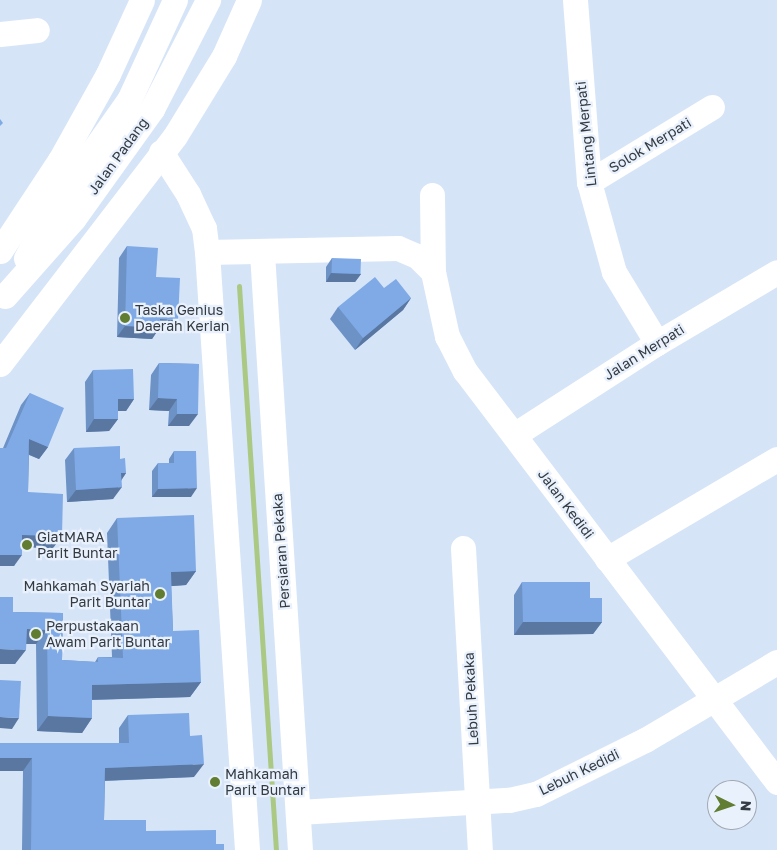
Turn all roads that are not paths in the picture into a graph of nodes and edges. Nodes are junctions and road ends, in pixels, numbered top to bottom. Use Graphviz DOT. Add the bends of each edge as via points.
graph roads {
  1 [pos="142,0"];
  2 [pos="175,0"];
  3 [pos="208,0"];
  4 [pos="249,0"];
  5 [pos="574,0"];
  6 [pos="3,28"];
  7 [pos="37,30"];
  8 [pos="712,107"];
  9 [pos="161,152"];
  10 [pos="589,182"];
  11 [pos="432,195"];
  12 [pos="0,251"];
  13 [pos="207,252"];
  14 [pos="262,253"];
  15 [pos="433,272"];
  16 [pos="777,272"];
  17 [pos="3,300"];
  18 [pos="657,343"];
  19 [pos="0,364"];
  20 [pos="514,435"];
  21 [pos="777,459"];
  22 [pos="463,548"];
  23 [pos="608,559"];
  24 [pos="777,662"];
  25 [pos="715,700"];
  26 [pos="777,782"];
  27 [pos="477,803"];
  28 [pos="298,812"];
  29 [pos="247,850"];
  30 [pos="300,850"];
  31 [pos="480,850"];
  1 -- 12 [label="street" via="108,74 60,160"];
  2 -- 17 [label="street, Jalan Padang" via="129,100 52,209"];
  3 -- 17 [label="street, Jalan Padang" via="152,109 74,218"];
  4 -- 9 [label="street" via="224,56 175,136"];
  5 -- 10 [label="street, Lintang Merpati"];
  6 -- 7 [label="street"];
  8 -- 10 [label="street, Solok Merpati"];
  9 -- 13 [label="street" via="188,194 204,228"];
  9 -- 19 [label="street"];
  10 -- 18 [label="street, Lintang Merpati" via="614,272"];
  11 -- 15 [label="street, Jalan Kedidi"];
  13 -- 14 [label="street"];
  13 -- 29 [label="street"];
  14 -- 15 [label="street" via="398,248 416,256"];
  14 -- 28 [label="street, Persiaran Pekaka"];
  15 -- 20 [label="street, Jalan Kedidi" via="447,336 465,371"];
  16 -- 18 [label="street, Jalan Merpati"];
  18 -- 20 [label="street, Jalan Merpati"];
  20 -- 23 [label="street, Jalan Kedidi"];
  21 -- 23 [label="street"];
  22 -- 27 [label="street, Lebuh Pekaka"];
  23 -- 25 [label="street, Jalan Kedidi"];
  24 -- 25 [label="street, Lebuh Kedidi"];
  25 -- 26 [label="street, Jalan Kedidi"];
  25 -- 27 [label="street, Lebuh Kedidi" via="645,740 536,794"];
  27 -- 28 [label="street, Lebuh Kedidi"];
  27 -- 31 [label="street, Lebuh Pekaka"];
  28 -- 30 [label="street, Persiaran Pekaka"];
}
